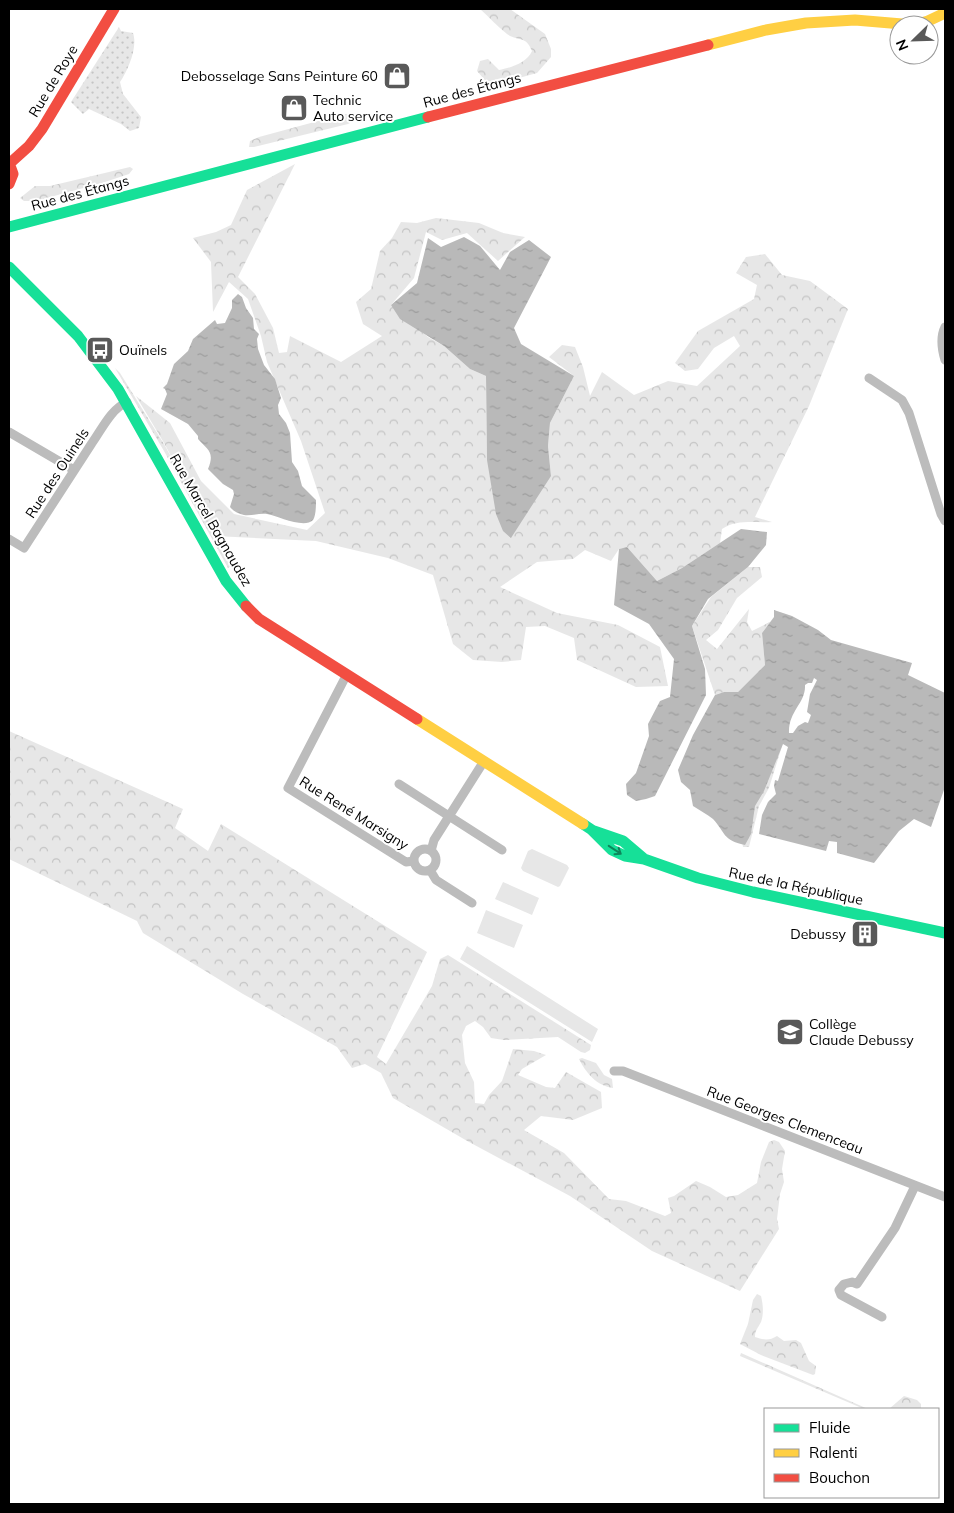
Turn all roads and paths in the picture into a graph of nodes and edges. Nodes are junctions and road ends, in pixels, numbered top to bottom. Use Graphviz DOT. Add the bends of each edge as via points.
graph roads {
  1 [pos="114,9"];
  2 [pos="945,13"];
  3 [pos="9,164"];
  4 [pos="9,184"];
  5 [pos="9,227"];
  6 [pos="9,267"];
  7 [pos="945,327"];
  8 [pos="945,360"];
  9 [pos="869,378"];
  10 [pos="127,402"];
  11 [pos="9,432"];
  12 [pos="74,470"];
  13 [pos="945,521"];
  14 [pos="9,539"];
  15 [pos="347,674"];
  16 [pos="484,761"];
  17 [pos="399,784"];
  18 [pos="540,797"];
  19 [pos="448,816"];
  20 [pos="502,850"];
  21 [pos="432,851"];
  22 [pos="414,861"];
  23 [pos="430,870"];
  24 [pos="472,903"];
  25 [pos="945,933"];
  26 [pos="614,1071"];
  27 [pos="915,1186"];
  28 [pos="945,1198"];
  29 [pos="857,1284"];
  30 [pos="857,1302"];
  31 [pos="882,1317"];
  1 -- 3 [label="street, Rue de Roye" via="42,128 29,146"];
  2 -- 5 [label="street, Rue des Étangs" via="931,21 910,25 848,20 766,30"];
  3 -- 4 [label="street" via="13,174"];
  6 -- 10 [label="street, Rue Marcel Bagnaudez" via="78,336"];
  7 -- 8 [label="street" via="942,350"];
  9 -- 13 [label="street" via="902,400 909,413"];
  10 -- 12 [label="street, Rue des Ouinels" via="119,406"];
  10 -- 15 [label="street, Rue Marcel Bagnaudez" via="226,581 246,606 259,619"];
  11 -- 12 [label="street"];
  12 -- 14 [label="street, Rue des Ouinels" via="24,548"];
  15 -- 16 [label="street, Rue Marcel Bagnaudez"];
  15 -- 22 [label="street, Rue René Marsigny" via="288,788 406,862"];
  16 -- 18 [label="street, Rue Marcel Bagnaudez"];
  16 -- 19 [label="street"];
  17 -- 19 [label="street"];
  18 -- 25 [label="street, Rue de la République" via="592,830 612,850 625,856 644,858 727,886"];
  19 -- 20 [label="street"];
  19 -- 21 [label="street" via="434,840"];
  21 -- 22 [label="street, Rue René Marsigny" via="421,849 415,854"];
  21 -- 23 [label="street" via="436,861"];
  22 -- 23 [label="street, Rue René Marsigny" via="419,870"];
  23 -- 24 [label="street, Rue René Marsigny" via="436,880"];
  26 -- 27 [label="street, Rue Georges Clemenceau" via="623,1071"];
  27 -- 28 [label="street, Rue Georges Clemenceau"];
  27 -- 29 [label="street" via="895,1228"];
  29 -- 30 [label="street"];
  29 -- 30 [label="street" via="844,1284 839,1290 841,1295"];
  30 -- 31 [label="street"];
}
